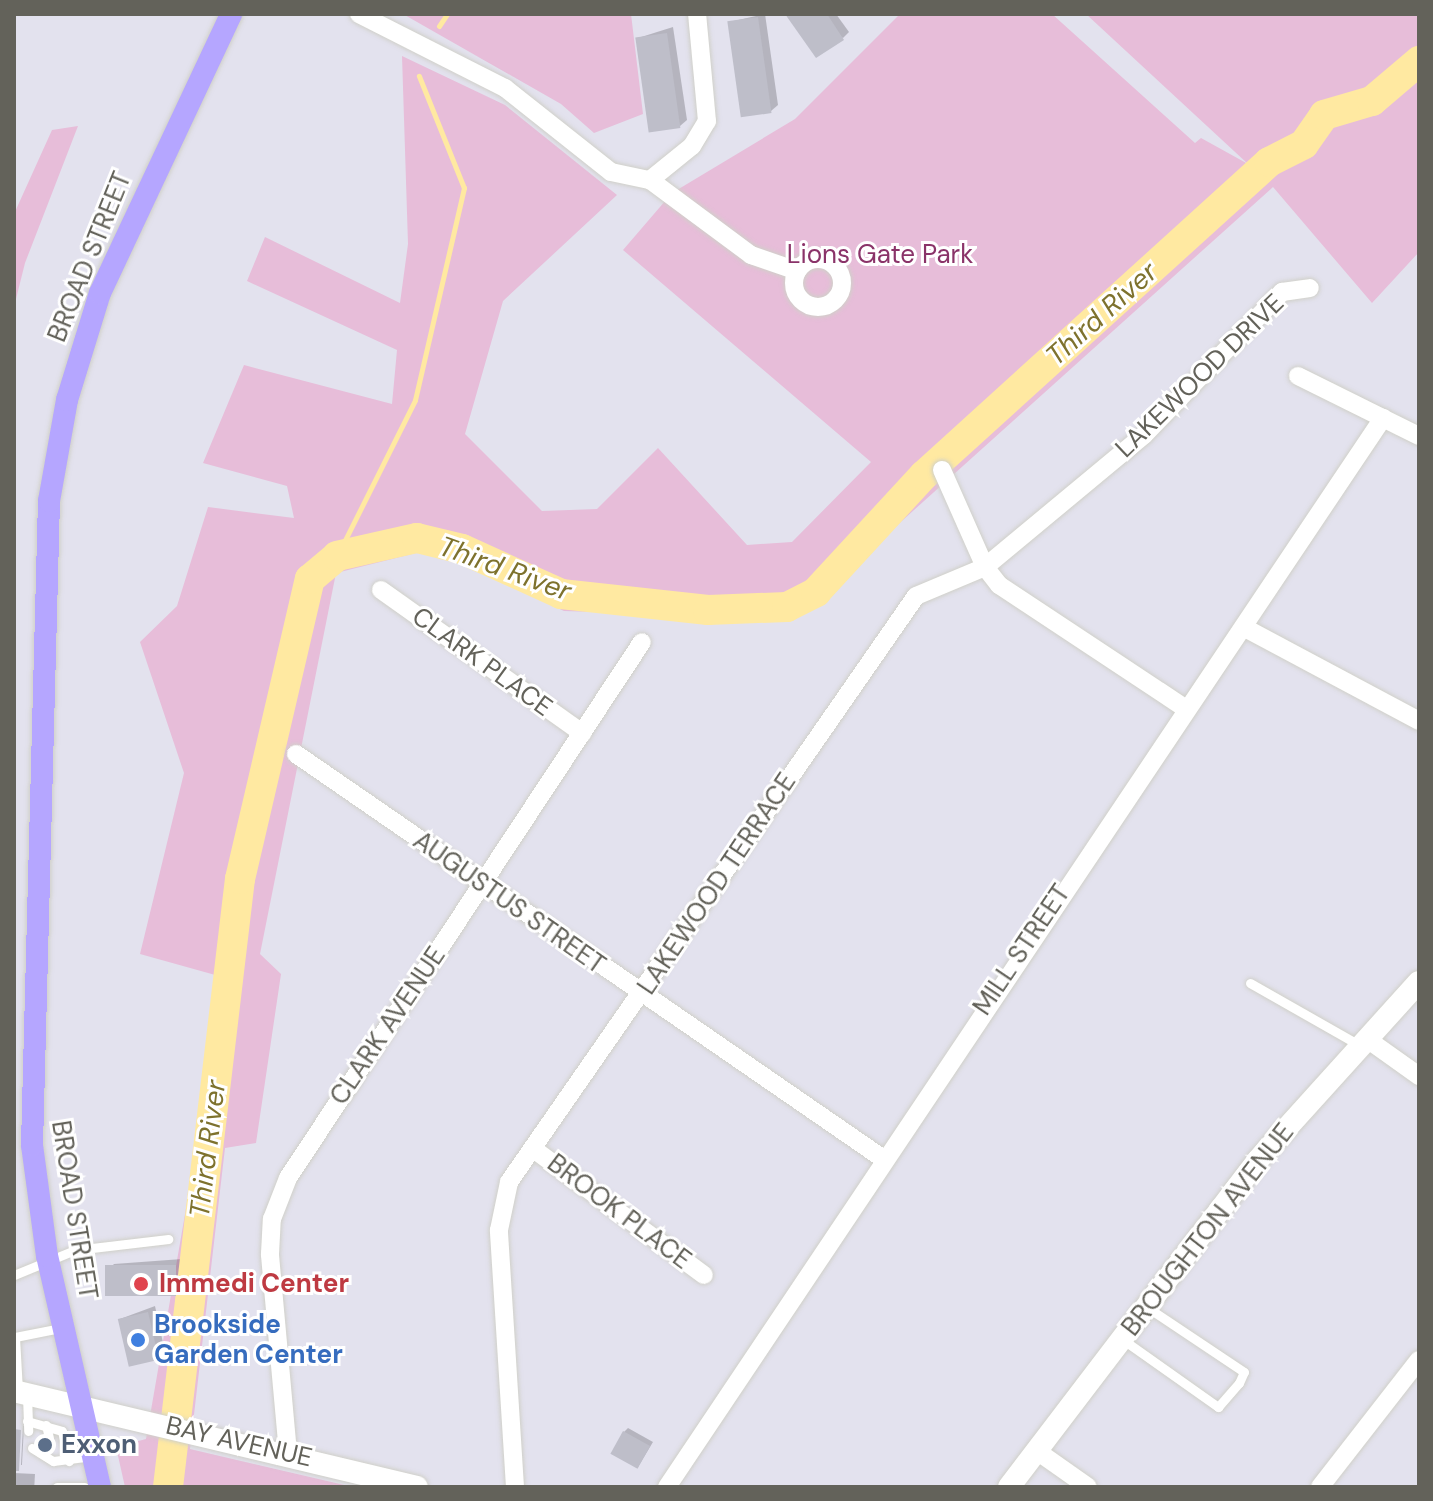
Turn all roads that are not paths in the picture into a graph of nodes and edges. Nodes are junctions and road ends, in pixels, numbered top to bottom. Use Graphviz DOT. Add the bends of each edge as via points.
graph roads {
  1 [pos="231,14"];
  2 [pos="359,14"];
  3 [pos="697,14"];
  4 [pos="650,180"];
  5 [pos="797,271"];
  6 [pos="1310,288"];
  7 [pos="1298,376"];
  8 [pos="1383,418"];
  9 [pos="1419,436"];
  10 [pos="942,470"];
  11 [pos="985,567"];
  12 [pos="381,590"];
  13 [pos="1245,628"];
  14 [pos="642,642"];
  15 [pos="1186,709"];
  16 [pos="1419,721"];
  17 [pos="582,733"];
  18 [pos="296,754"];
  19 [pos="483,883"];
  20 [pos="1419,982"];
  21 [pos="1250,983"];
  22 [pos="641,996"];
  23 [pos="1364,1042"];
  24 [pos="1419,1076"];
  25 [pos="535,1150"];
  26 [pos="882,1158"];
  27 [pos="168,1239"];
  28 [pos="49,1262"];
  29 [pos="14,1275"];
  30 [pos="704,1275"];
  31 [pos="1147,1307"];
  32 [pos="64,1327"];
  33 [pos="15,1333"];
  34 [pos="1122,1339"];
  35 [pos="1419,1360"];
  36 [pos="20,1391"];
  37 [pos="84,1403"];
  38 [pos="46,1425"];
  39 [pos="49,1438"];
  40 [pos="32,1448"];
  41 [pos="1037,1451"];
  42 [pos="288,1453"];
  43 [pos="94,1456"];
  44 [pos="69,1461"];
  45 [pos="57,1487"];
  46 [pos="84,1487"];
  47 [pos="100,1487"];
  48 [pos="417,1487"];
  49 [pos="515,1487"];
  50 [pos="667,1487"];
  51 [pos="1009,1487"];
  52 [pos="1088,1487"];
  53 [pos="1320,1487"];
  1 -- 28 [label="main road, BROAD STREET" via="100,293 54,457 45,554 31,1106"];
  2 -- 4 [label="street" via="505,88 611,172"];
  3 -- 4 [label="street" via="707,121 692,146"];
  4 -- 5 [label="street" via="751,255"];
  6 -- 11 [label="street, LAKEWOOD DRIVE" via="1282,292 1144,435"];
  7 -- 8 [label="street"];
  8 -- 9 [label="street"];
  8 -- 13 [label="street, MILL STREET"];
  10 -- 11 [label="street"];
  11 -- 15 [label="street" via="999,585"];
  11 -- 22 [label="street, LAKEWOOD TERRACE" via="916,596"];
  12 -- 17 [label="street, CLARK PLACE"];
  13 -- 15 [label="street, MILL STREET"];
  13 -- 16 [label="street"];
  14 -- 17 [label="street, CLARK AVENUE"];
  15 -- 26 [label="street, MILL STREET"];
  17 -- 19 [label="street, CLARK AVENUE"];
  18 -- 19 [label="street, AUGUSTUS STREET"];
  19 -- 22 [label="street, AUGUSTUS STREET"];
  19 -- 42 [label="street, CLARK AVENUE" via="288,1178 272,1219"];
  20 -- 23 [label="street, BROUGHTON AVENUE"];
  21 -- 23 [label="lane"];
  22 -- 25 [label="street, LAKEWOOD TERRACE"];
  22 -- 26 [label="street, AUGUSTUS STREET"];
  23 -- 24 [label="street"];
  23 -- 31 [label="street, BROUGHTON AVENUE" via="1257,1161"];
  25 -- 30 [label="street, BROOK PLACE"];
  25 -- 49 [label="street, LAKEWOOD TERRACE" via="509,1182 500,1216"];
  26 -- 50 [label="street, MILL STREET"];
  27 -- 28 [label="lane" via="75,1250"];
  28 -- 29 [label="lane"];
  28 -- 32 [label="main road, BROAD STREET"];
  31 -- 34 [label="street, BROUGHTON AVENUE"];
  31 -- 34 [label="lane" via="1244,1372 1239,1383 1218,1407"];
  32 -- 33 [label="lane"];
  32 -- 37 [label="main road, BROAD STREET"];
  33 -- 36 [label="lane"];
  34 -- 41 [label="street, BROUGHTON AVENUE"];
  35 -- 53 [label="street"];
  36 -- 37 [label="street, BAY AVENUE"];
  36 -- 38 [label="lane" via="28,1426"];
  37 -- 42 [label="street, BAY AVENUE"];
  37 -- 43 [label="main road, BROAD STREET"];
  38 -- 39 [label="lane"];
  38 -- 44 [label="lane" via="62,1431"];
  40 -- 44 [label="lane"];
  41 -- 51 [label="street, BROUGHTON AVENUE"];
  41 -- 52 [label="street"];
  42 -- 48 [label="street, BAY AVENUE"];
  43 -- 44 [label="lane"];
  43 -- 47 [label="main road, BROAD STREET"];
  45 -- 46 [label="lane"];
}
